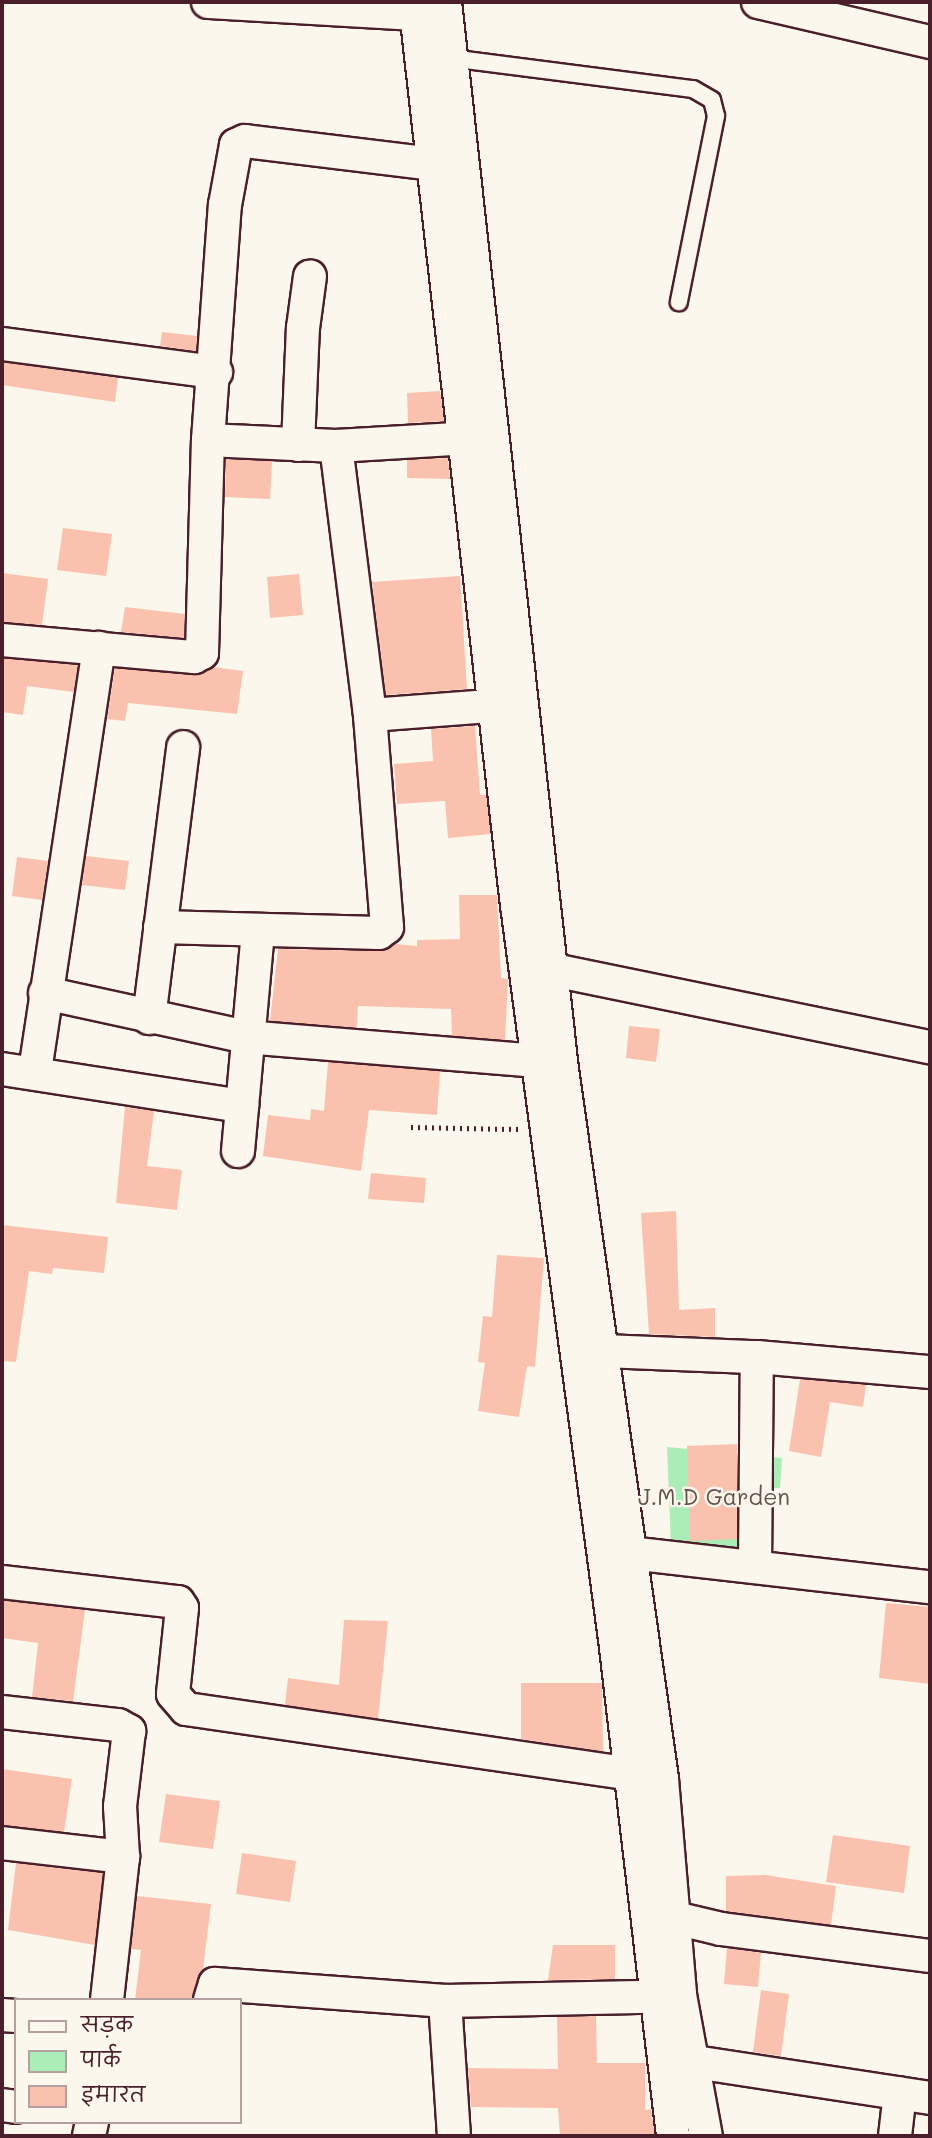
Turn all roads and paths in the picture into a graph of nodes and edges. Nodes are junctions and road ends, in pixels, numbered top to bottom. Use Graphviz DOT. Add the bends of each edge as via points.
graph roads {
  1 [pos="208,2"];
  2 [pos="758,2"];
  3 [pos="426,6"];
  4 [pos="930,42"];
  5 [pos="450,58"];
  6 [pos="433,164"];
  7 [pos="310,276"];
  8 [pos="679,302"];
  9 [pos="2,344"];
  10 [pos="216,372"];
  11 [pos="481,438"];
  12 [pos="208,440"];
  13 [pos="298,445"];
  14 [pos="336,446"];
  15 [pos="2,640"];
  16 [pos="99,648"];
  17 [pos="508,704"];
  18 [pos="370,715"];
  19 [pos="183,747"];
  20 [pos="160,927"];
  21 [pos="258,932"];
  22 [pos="539,966"];
  23 [pos="45,993"];
  24 [pos="149,1018"];
  25 [pos="246,1037"];
  26 [pos="930,1046"];
  27 [pos="537,1061"];
  28 [pos="2,1069"];
  29 [pos="35,1071"];
  30 [pos="242,1106"];
  31 [pos="411,1126"];
  32 [pos="546,1129"];
  33 [pos="238,1151"];
  34 [pos="588,1349"];
  35 [pos="757,1357"];
  36 [pos="930,1372"];
  37 [pos="616,1551"];
  38 [pos="755,1567"];
  39 [pos="2,1582"];
  40 [pos="930,1587"];
  41 [pos="2,1712"];
  42 [pos="629,1774"];
  43 [pos="662,1779"];
  44 [pos="2,1843"];
  45 [pos="123,1857"];
  46 [pos="671,1917"];
  47 [pos="930,1956"];
  48 [pos="667,1996"];
  49 [pos="107,1998"];
  50 [pos="210,1998"];
  51 [pos="445,2001"];
  52 [pos="695,2062"];
  53 [pos="915,2095"];
  54 [pos="454,2136"];
  55 [pos="673,2136"];
  56 [pos="706,2136"];
  57 [pos="895,2136"];
  1 -- 3 [label="street"];
  2 -- 4 [label="street"];
  3 -- 5 [label="street"];
  3 -- 6 [label="street"];
  5 -- 8 [label="lane" via="693,89 712,100 716,116"];
  5 -- 11 [label="street"];
  6 -- 10 [label="street" via="245,141 236,145 225,205"];
  6 -- 11 [label="street"];
  7 -- 13 [label="street"];
  9 -- 10 [label="street"];
  10 -- 12 [label="street"];
  11 -- 14 [label="street"];
  11 -- 17 [label="street"];
  12 -- 13 [label="street"];
  12 -- 16 [label="street" via="202,653 194,657"];
  13 -- 14 [label="street"];
  14 -- 18 [label="street"];
  15 -- 16 [label="street"];
  16 -- 23 [label="street"];
  17 -- 18 [label="street"];
  17 -- 22 [label="street"];
  18 -- 21 [label="street" via="387,927 379,933"];
  19 -- 20 [label="street"];
  20 -- 21 [label="street"];
  20 -- 24 [label="street"];
  21 -- 25 [label="street"];
  22 -- 26 [label="street"];
  22 -- 27 [label="street"];
  22 -- 34 [label="street" via="561,1062"];
  23 -- 24 [label="street"];
  23 -- 29 [label="street"];
  24 -- 25 [label="street"];
  25 -- 27 [label="street"];
  25 -- 30 [label="street"];
  27 -- 32 [label="street"];
  28 -- 29 [label="street"];
  29 -- 30 [label="street"];
  30 -- 33 [label="street"];
  31 -- 32 [label="path"];
  32 -- 34 [label="street"];
  34 -- 35 [label="street"];
  34 -- 37 [label="street"];
  35 -- 36 [label="street"];
  35 -- 38 [label="street"];
  37 -- 38 [label="street"];
  37 -- 42 [label="street"];
  37 -- 43 [label="street"];
  38 -- 40 [label="street"];
  39 -- 42 [label="street" via="178,1602 182,1608 173,1694 186,1709"];
  41 -- 45 [label="street" via="126,1727 120,1806"];
  42 -- 43 [label="street"];
  42 -- 48 [label="street"];
  43 -- 46 [label="street"];
  44 -- 45 [label="street"];
  45 -- 49 [label="street"];
  46 -- 47 [label="street" via="721,1929"];
  46 -- 48 [label="street"];
  48 -- 51 [label="street"];
  48 -- 52 [label="street"];
  48 -- 55 [label="street"];
  50 -- 51 [label="street" via="212,1987 219,1984"];
  51 -- 54 [label="street"];
  52 -- 53 [label="street"];
  52 -- 56 [label="street"];
  53 -- 57 [label="street"];
}
